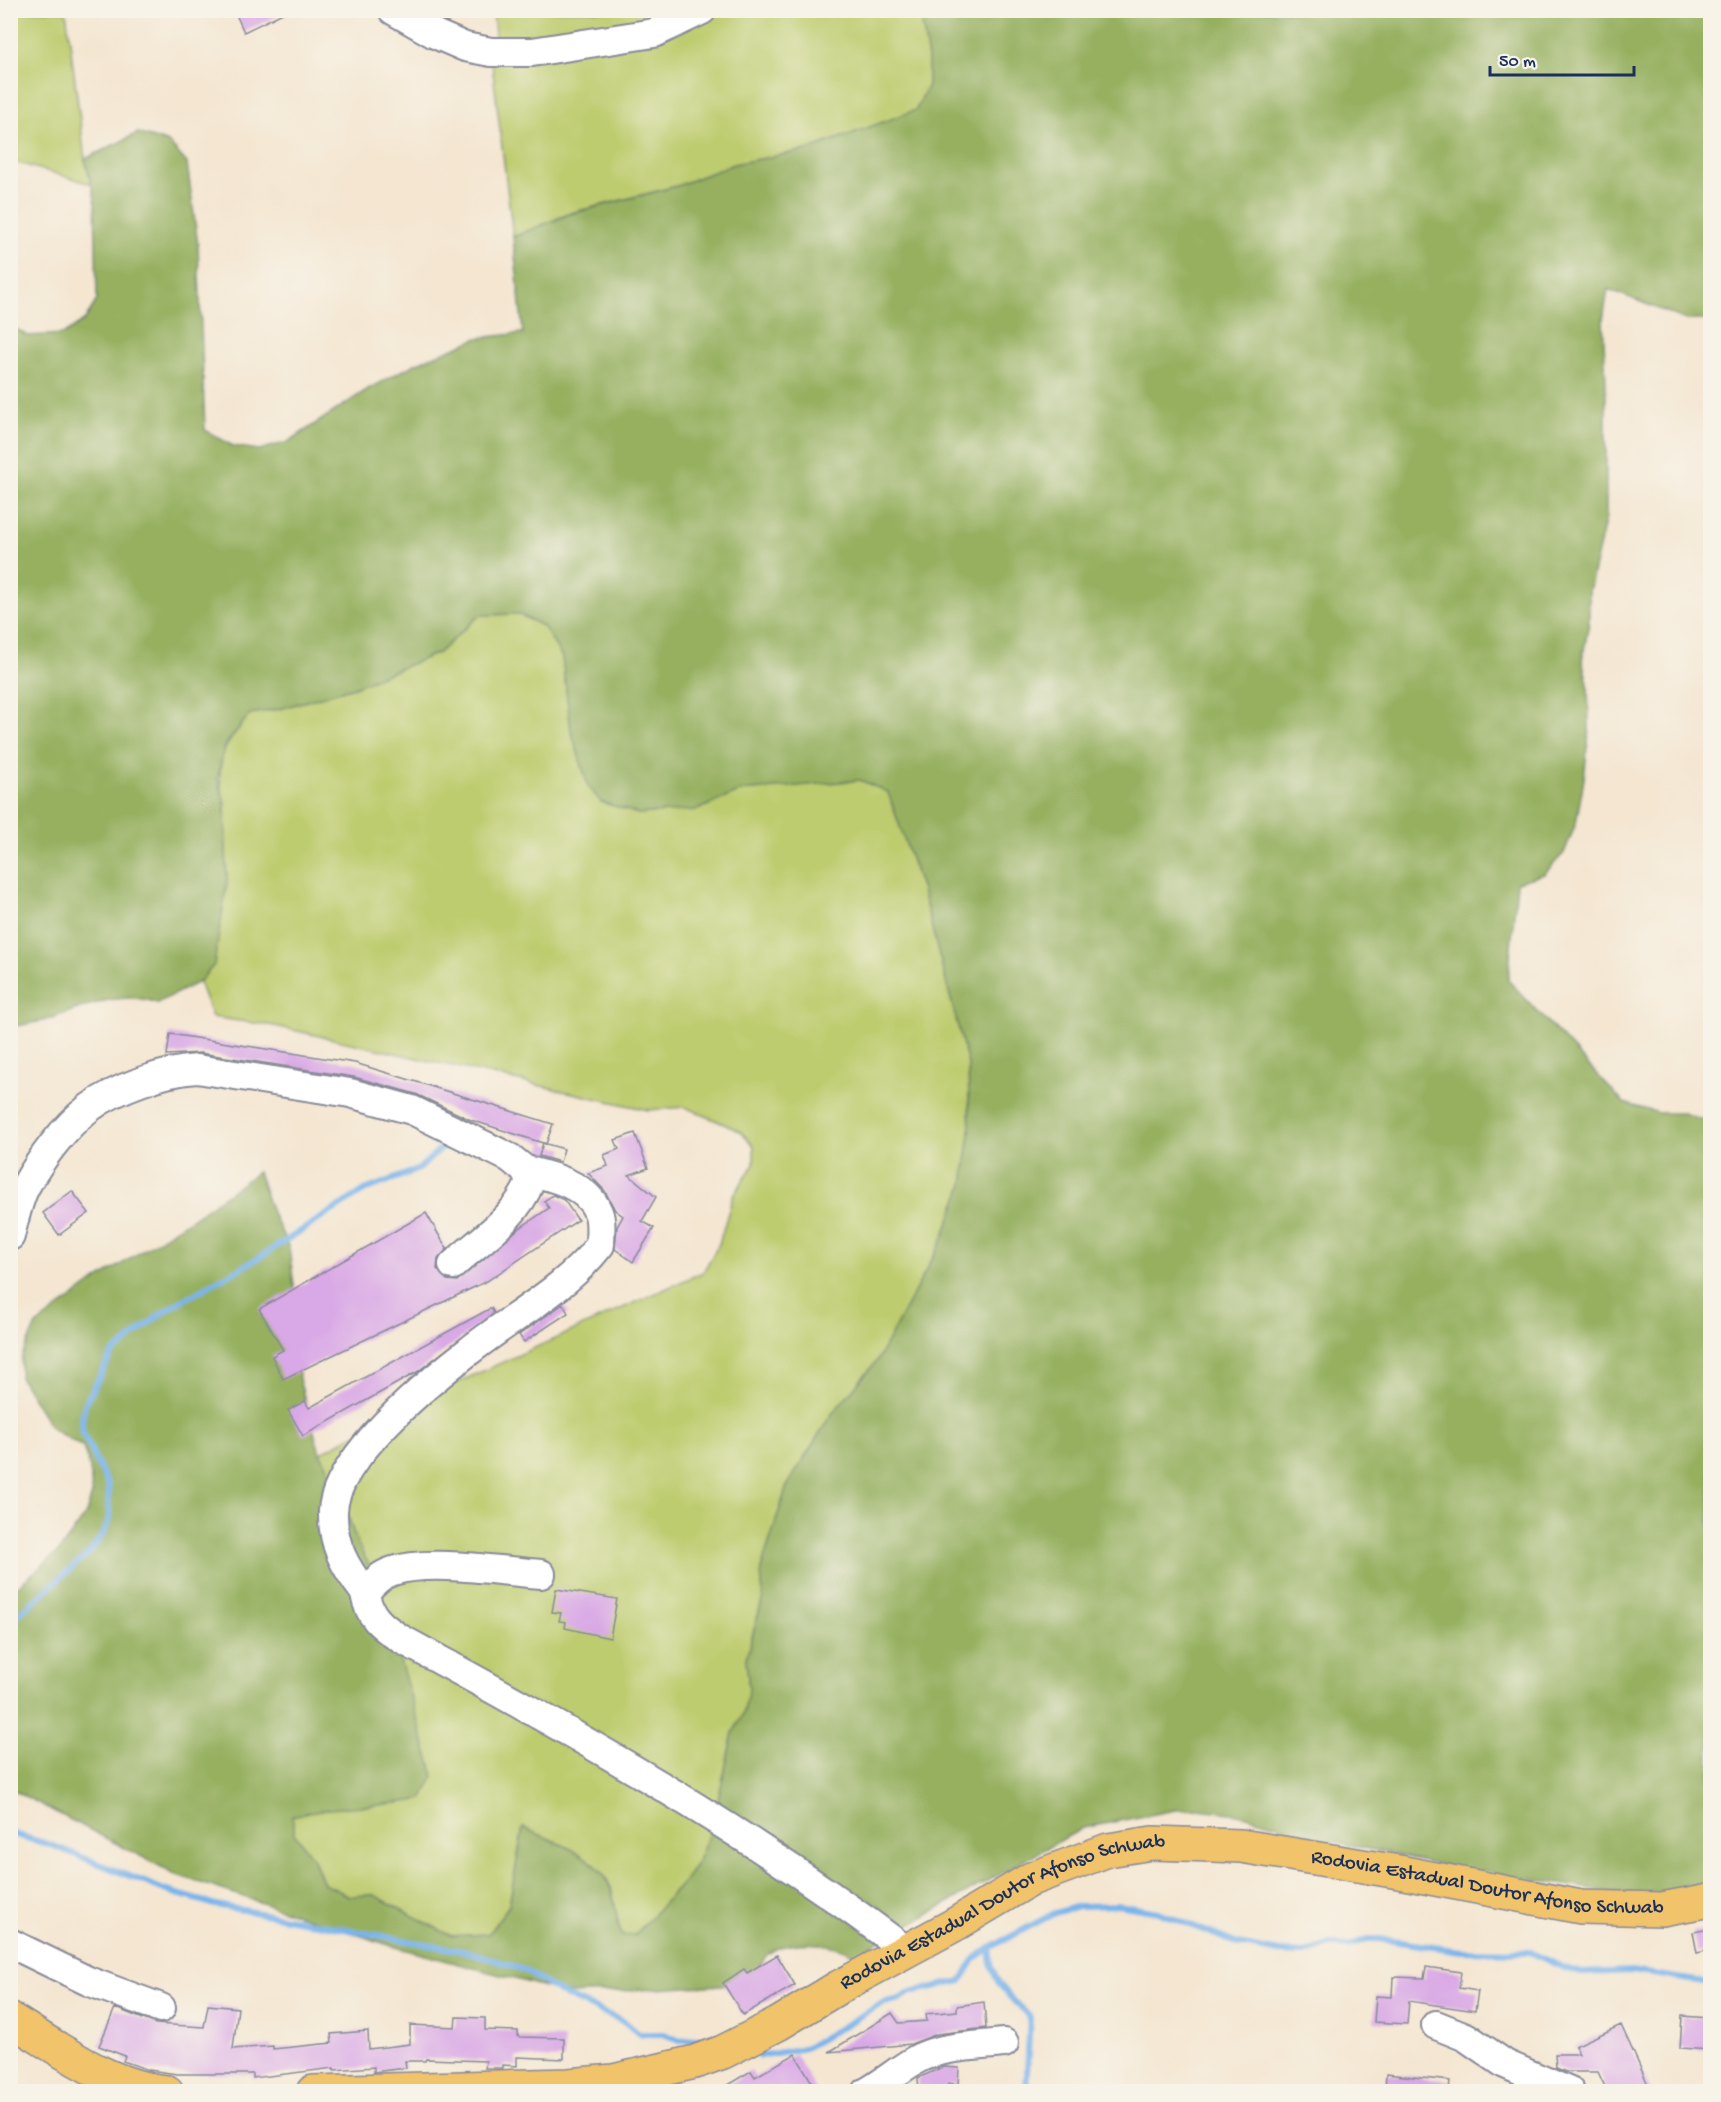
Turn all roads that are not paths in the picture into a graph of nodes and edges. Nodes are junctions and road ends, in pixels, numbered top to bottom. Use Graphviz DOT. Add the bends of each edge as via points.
graph roads {
  1 [pos="393,10"];
  2 [pos="702,10"];
  3 [pos="525,1170"];
  4 [pos="10,1236"];
  5 [pos="453,1265"];
  6 [pos="541,1574"];
  7 [pos="365,1593"];
  8 [pos="1710,1900"];
  9 [pos="10,1943"];
  10 [pos="907,1951"];
  11 [pos="161,2008"];
  12 [pos="10,2019"];
  13 [pos="1437,2025"];
  14 [pos="1004,2043"];
  15 [pos="655,2083"];
  16 [pos="884,2088"];
  17 [pos="167,2091"];
  18 [pos="313,2091"];
  19 [pos="1570,2091"];
  1 -- 2 [label="street" via="455,43 491,52 532,52 654,33"];
  3 -- 4 [label="street" via="510,1158 412,1110 350,1093 287,1082 197,1069 178,1070 90,1107 72,1124 25,1188"];
  3 -- 5 [label="street" via="530,1182 518,1207"];
  3 -- 7 [label="street" via="557,1178 590,1199 598,1212 600,1245 566,1279 421,1392 355,1457 333,1509 335,1535 344,1565"];
  6 -- 7 [label="street" via="426,1566 393,1571 373,1581"];
  7 -- 10 [label="street" via="367,1608 381,1626 574,1733 829,1892"];
  8 -- 10 [label="main road, Rodovia Estadual Doutor Afonso Schwab" via="1662,1909 1581,1906 1241,1846 1152,1843 1108,1850 1031,1879"];
  9 -- 11 [label="street" via="88,1981"];
  10 -- 15 [label="main road, Rodovia Estadual Doutor Afonso Schwab" via="778,2024"];
  12 -- 17 [label="main road" via="91,2068"];
  13 -- 19 [label="street" via="1466,2037 1505,2064"];
  14 -- 16 [label="street" via="938,2050 919,2058"];
  15 -- 18 [label="main road, Rodovia Estadual Doutor Afonso Schwab"];
}
